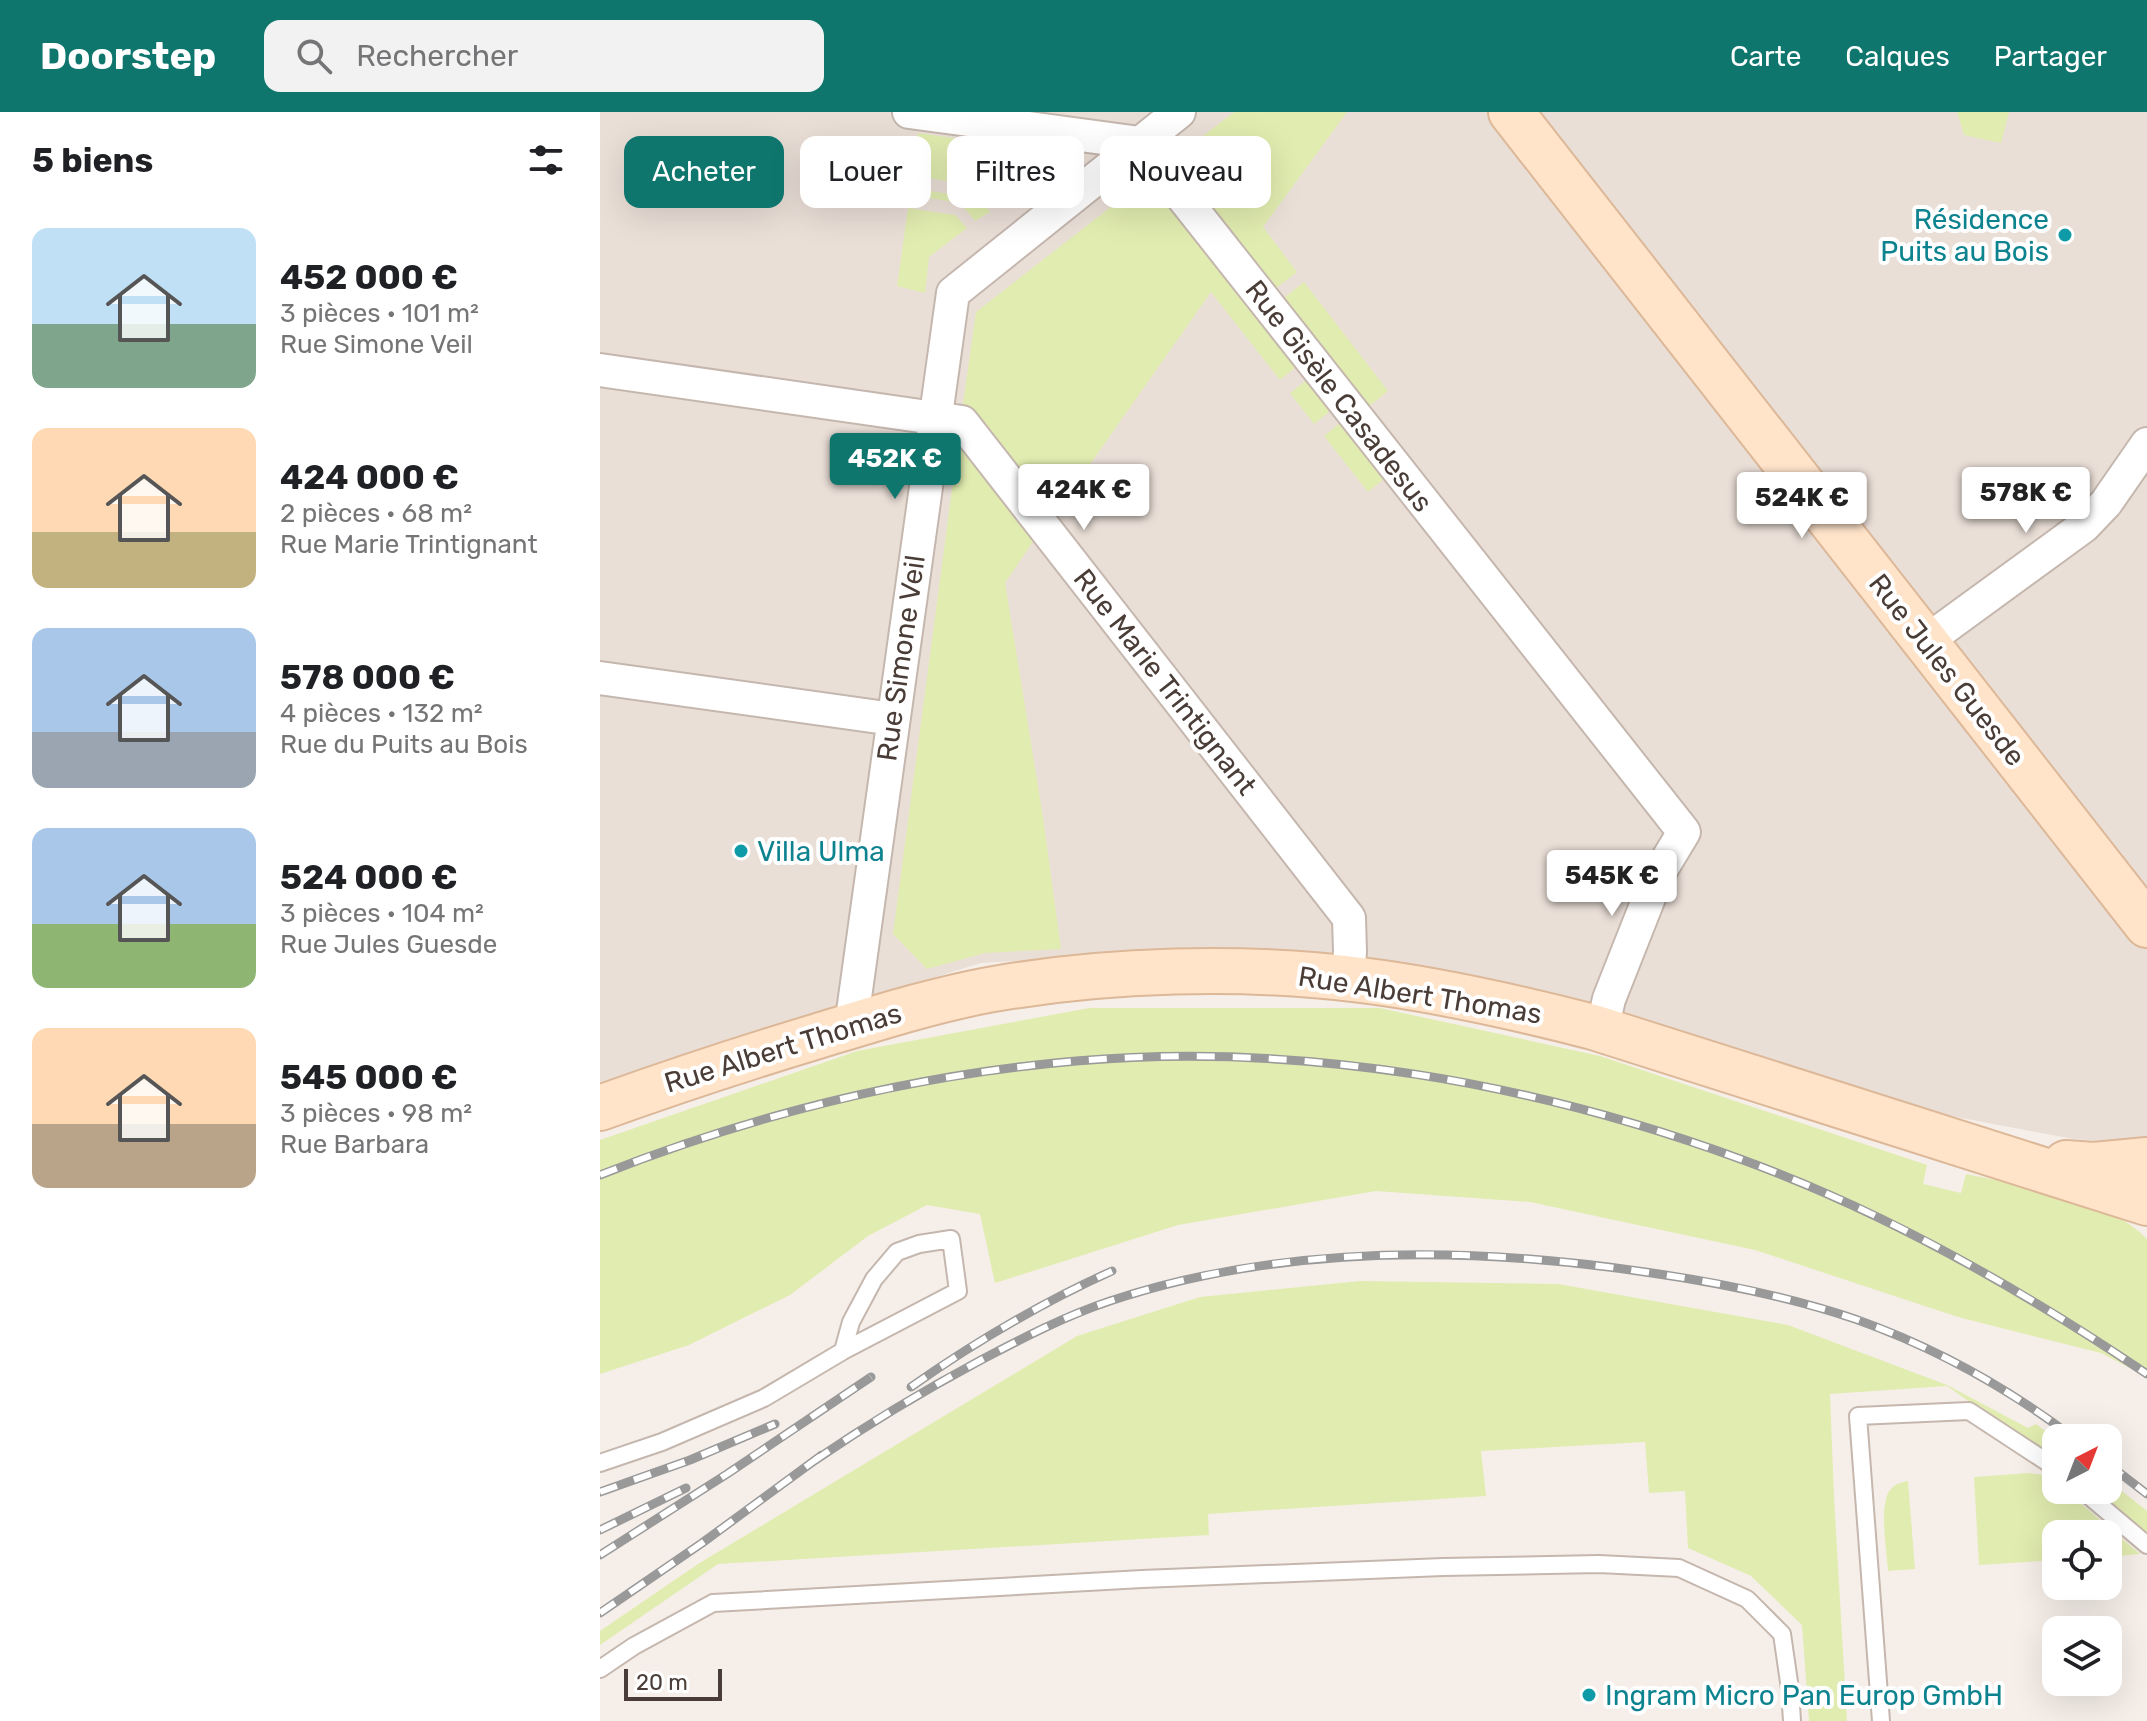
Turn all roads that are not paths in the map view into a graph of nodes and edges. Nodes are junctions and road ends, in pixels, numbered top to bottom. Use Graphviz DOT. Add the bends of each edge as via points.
graph roads {
  1 [pos="909,112"];
  2 [pos="1179,112"];
  3 [pos="1511,112"];
  4 [pos="1149,136"];
  5 [pos="1100,138"];
  6 [pos="1100,175"];
  7 [pos="1191,208"];
  8 [pos="600,370"];
  9 [pos="935,418"];
  10 [pos="2142,461"];
  11 [pos="1925,642"];
  12 [pos="600,678"];
  13 [pos="893,719"];
  14 [pos="2147,925"];
  15 [pos="1348,979"];
  16 [pos="851,1026"];
  17 [pos="1602,1029"];
  18 [pos="600,1108"];
  19 [pos="2141,1187"];
  20 [pos="843,1351"];
  21 [pos="2042,1458"];
  22 [pos="600,1463"];
  23 [pos="2099,1504"];
  24 [pos="2147,1545"];
  25 [pos="600,1669"];
  26 [pos="1792,1721"];
  27 [pos="1881,1721"];
  1 -- 5 [label="street"];
  2 -- 4 [label="street, Rue Simone Veil"];
  3 -- 11 [label="street, Rue Jules Guesde"];
  6 -- 9 [label="street, Rue Simone Veil" via="953,293"];
  7 -- 17 [label="street, Rue Gisèle Casadesus" via="1684,832 1658,875"];
  8 -- 9 [label="street, Rue Marie Trintignant"];
  9 -- 13 [label="street, Rue Simone Veil"];
  9 -- 15 [label="street, Rue Marie Trintignant" via="962,422 1349,918"];
  10 -- 11 [label="street" via="2084,526"];
  11 -- 14 [label="street, Rue Jules Guesde"];
  12 -- 13 [label="street"];
  13 -- 16 [label="street, Rue Simone Veil"];
  15 -- 16 [label="street, Rue Albert Thomas" via="1250,971 1077,978 953,997"];
  15 -- 17 [label="street, Rue Albert Thomas" via="1479,999"];
  16 -- 18 [label="street, Rue Albert Thomas"];
  17 -- 19 [label="street, Rue Albert Thomas" via="1998,1154"];
  20 -- 20 [label="lane" via="958,1291 951,1239 897,1252 874,1279 851,1322"];
  20 -- 22 [label="lane" via="764,1398"];
  21 -- 27 [label="lane" via="1969,1411 1858,1416"];
  23 -- 24 [label="lane"];
  25 -- 26 [label="lane" via="713,1603 1142,1579 1599,1564 1679,1568 1747,1599 1782,1634"];
}
